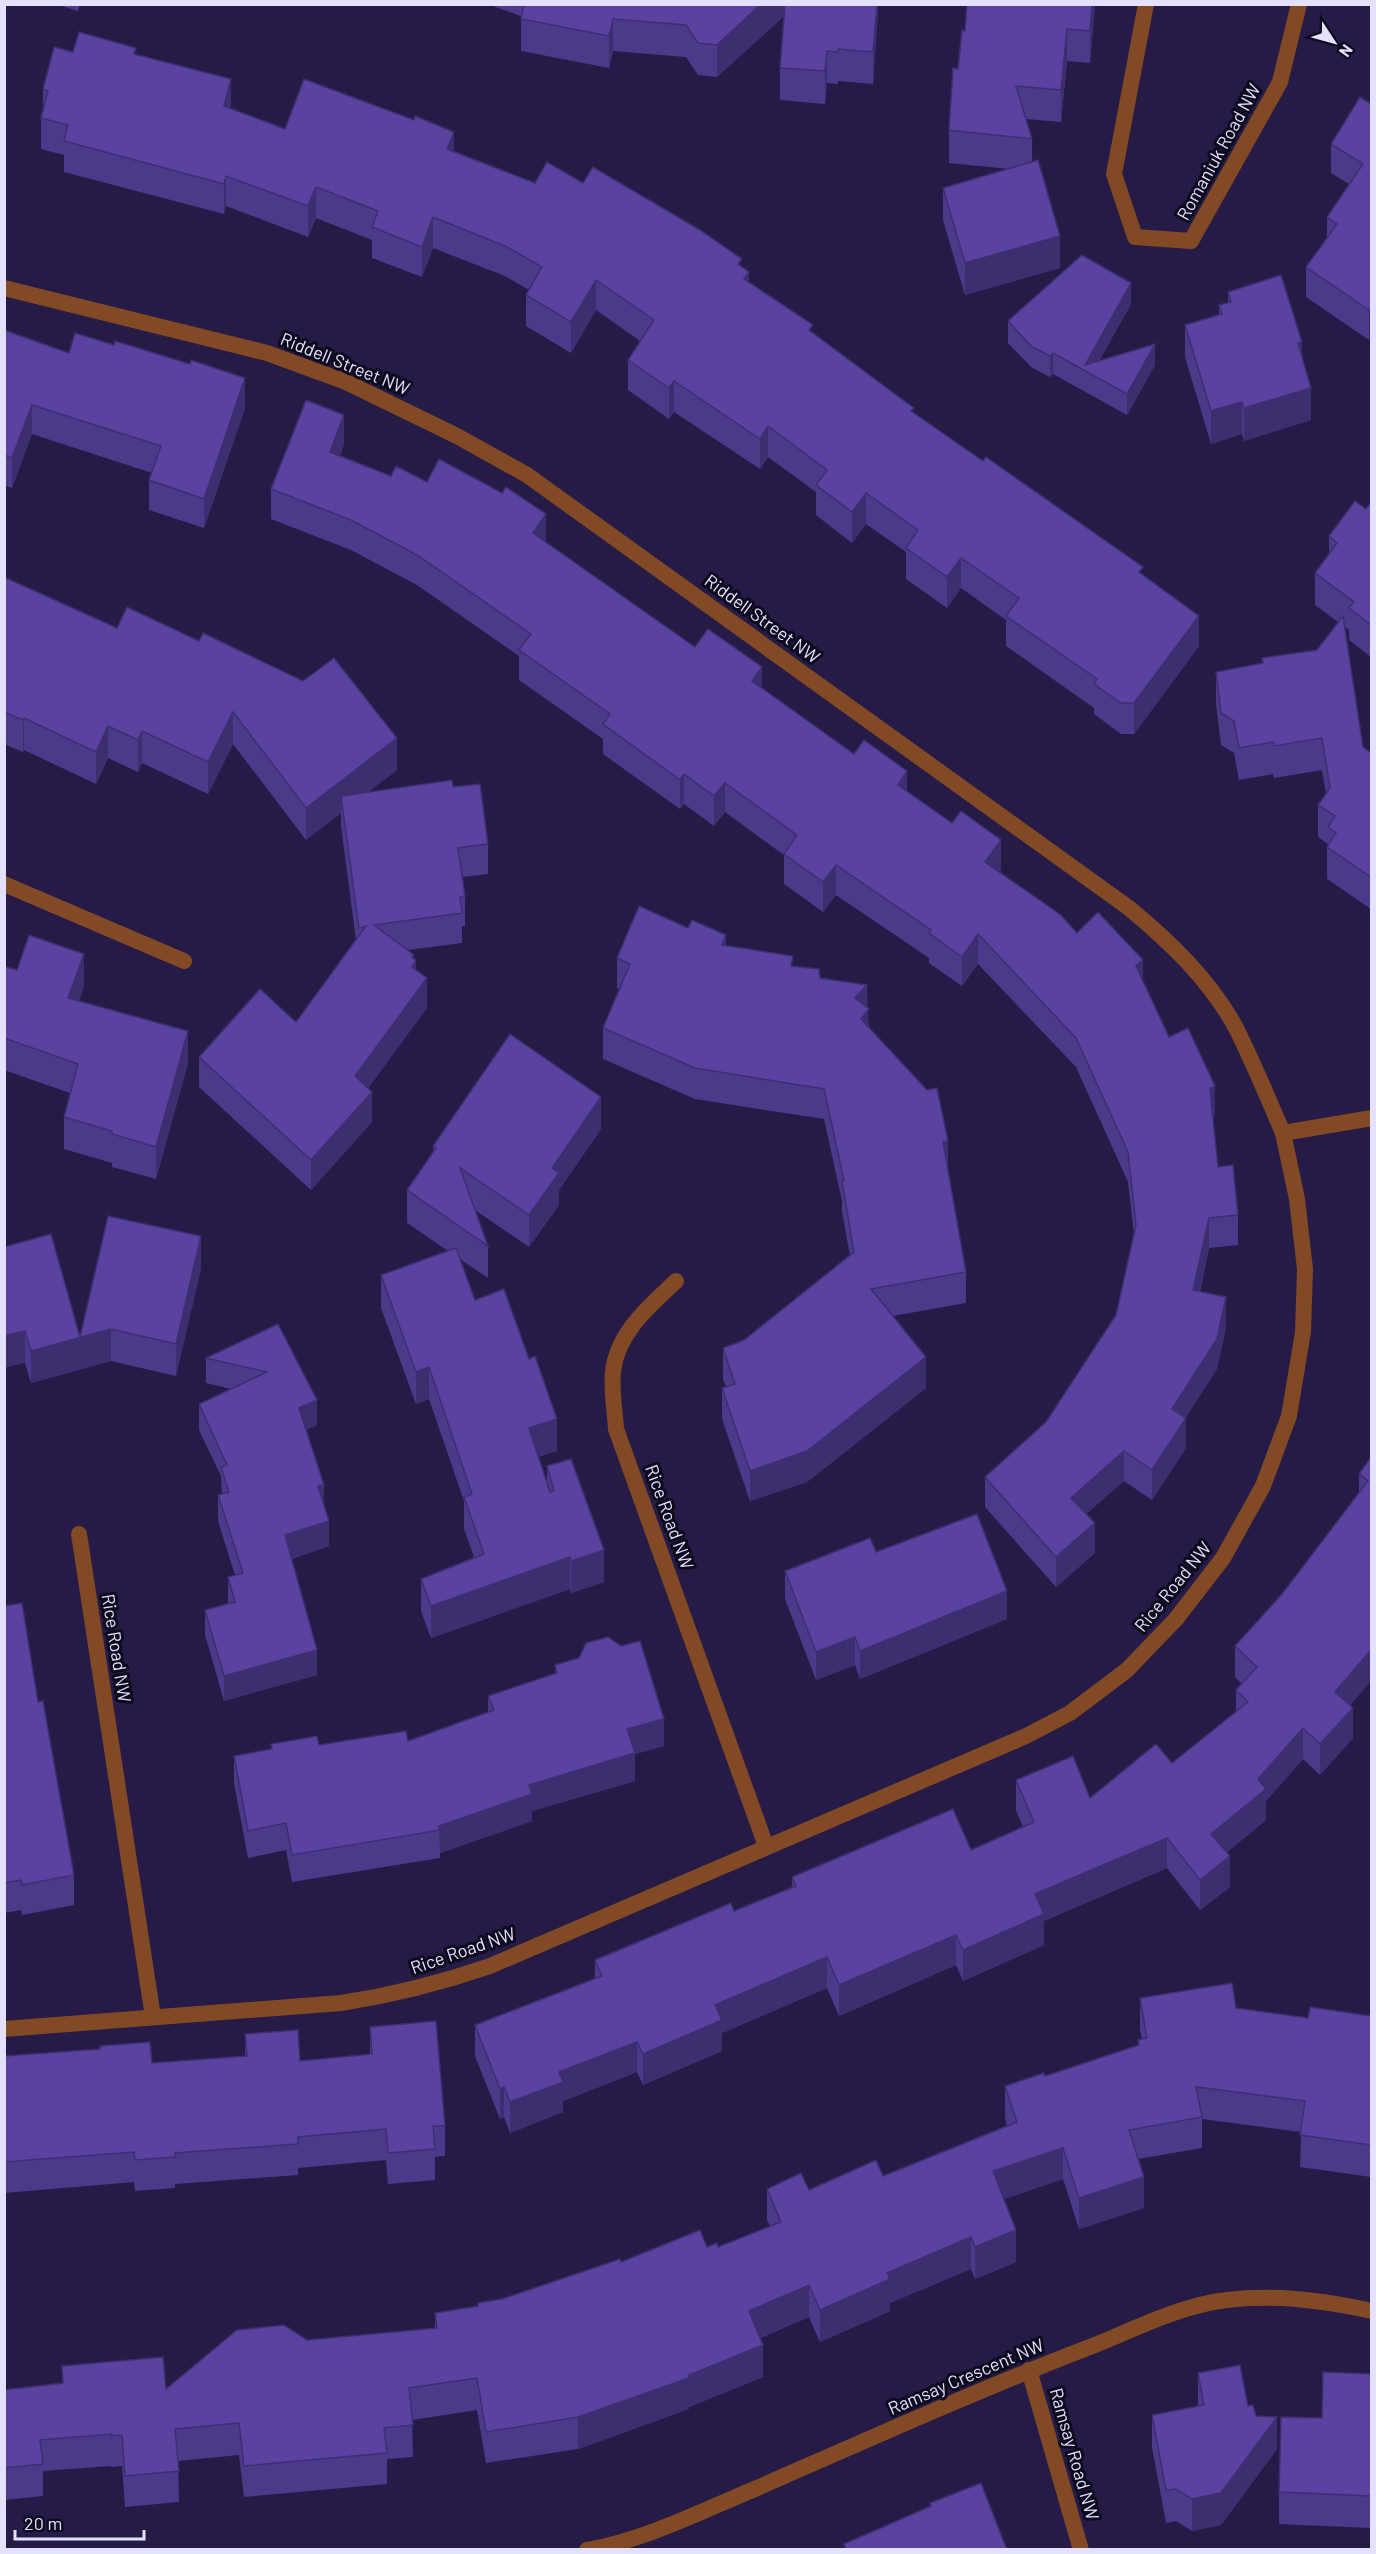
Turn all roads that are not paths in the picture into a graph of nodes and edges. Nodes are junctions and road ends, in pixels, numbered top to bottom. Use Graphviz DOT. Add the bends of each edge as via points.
graph roads {
  1 [pos="1146,4"];
  2 [pos="1299,4"];
  3 [pos="4,288"];
  4 [pos="4,884"];
  5 [pos="184,961"];
  6 [pos="1371,1118"];
  7 [pos="1283,1133"];
  8 [pos="676,1281"];
  9 [pos="79,1534"];
  10 [pos="766,1846"];
  11 [pos="153,2018"];
  12 [pos="4,2029"];
  13 [pos="1371,2311"];
  14 [pos="1029,2370"];
  15 [pos="587,2550"];
  16 [pos="1081,2550"];
  1 -- 2 [label="street, Romaniuk Road NW" via="1114,174 1135,237 1191,242 1280,81"];
  3 -- 7 [label="street, Riddell Street NW" via="267,353 346,382 457,436 527,476 1119,901 1169,941 1204,981 1235,1026"];
  4 -- 5 [label="street"];
  6 -- 7 [label="street"];
  7 -- 10 [label="street, Rice Road NW" via="1297,1199 1305,1269 1303,1332 1289,1416 1263,1486 1223,1558 1176,1619 1127,1670 1070,1713 1007,1745"];
  8 -- 10 [label="street, Rice Road NW" via="637,1319 621,1343 613,1371 616,1429"];
  9 -- 11 [label="street, Rice Road NW"];
  10 -- 11 [label="street, Rice Road NW" via="490,1966 441,1983 341,2003"];
  11 -- 12 [label="street, Rice Road NW"];
  13 -- 14 [label="street, Ramsay Crescent NW" via="1286,2299 1227,2300 1182,2311"];
  14 -- 15 [label="street, Ramsay Crescent NW" via="702,2511 612,2545"];
  14 -- 16 [label="street, Ramsay Road NW"];
}
